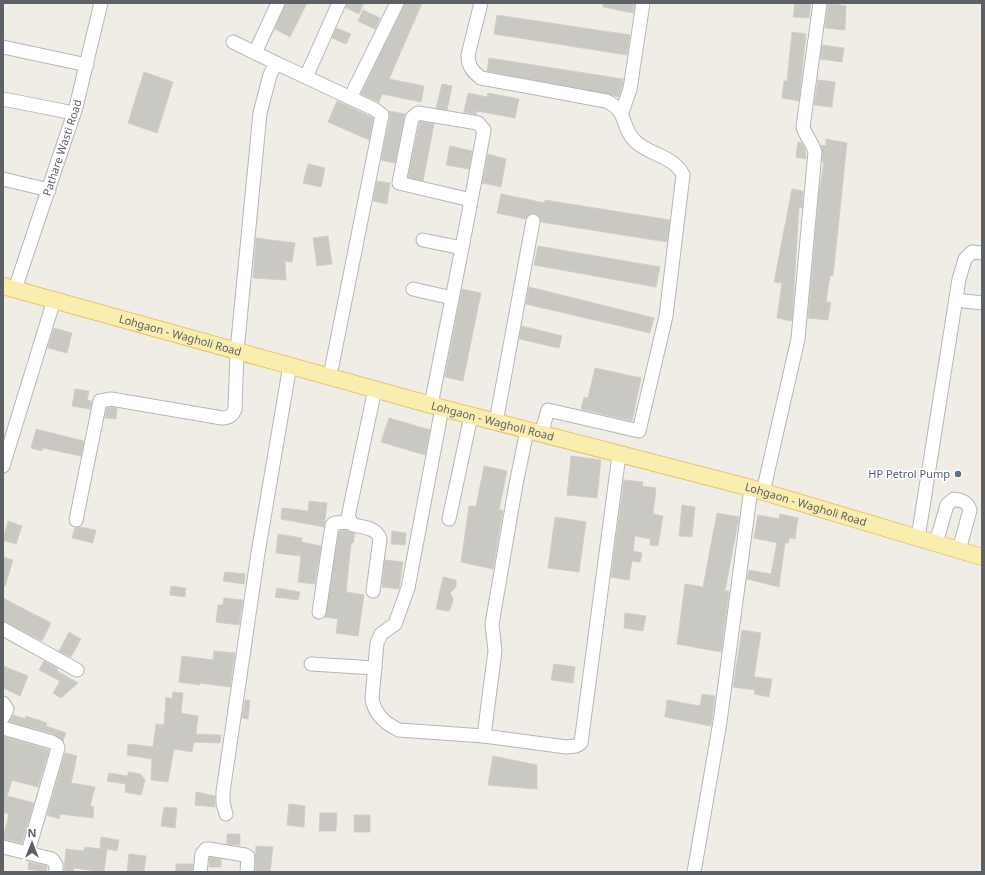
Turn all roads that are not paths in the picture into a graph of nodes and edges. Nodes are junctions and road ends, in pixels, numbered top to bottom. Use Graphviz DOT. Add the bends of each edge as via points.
graph roads {
  1 [pos="101,3"];
  2 [pos="278,3"];
  3 [pos="339,3"];
  4 [pos="397,3"];
  5 [pos="482,3"];
  6 [pos="643,3"];
  7 [pos="820,3"];
  8 [pos="233,42"];
  9 [pos="3,47"];
  10 [pos="255,53"];
  11 [pos="276,63"];
  12 [pos="87,65"];
  13 [pos="306,77"];
  14 [pos="350,98"];
  15 [pos="3,99"];
  16 [pos="622,112"];
  17 [pos="74,113"];
  18 [pos="3,179"];
  19 [pos="48,190"];
  20 [pos="471,200"];
  21 [pos="533,221"];
  22 [pos="423,240"];
  23 [pos="462,248"];
  24 [pos="982,253"];
  25 [pos="9,287"];
  26 [pos="413,289"];
  27 [pos="452,298"];
  28 [pos="54,300"];
  29 [pos="956,300"];
  30 [pos="982,303"];
  31 [pos="237,351"];
  32 [pos="290,365"];
  33 [pos="330,376"];
  34 [pos="374,389"];
  35 [pos="437,406"];
  36 [pos="471,416"];
  37 [pos="496,422"];
  38 [pos="534,432"];
  39 [pos="619,455"];
  40 [pos="3,466"];
  41 [pos="757,490"];
  42 [pos="449,519"];
  43 [pos="76,520"];
  44 [pos="350,522"];
  45 [pos="918,538"];
  46 [pos="936,543"];
  47 [pos="959,550"];
  48 [pos="982,557"];
  49 [pos="373,591"];
  50 [pos="319,612"];
  51 [pos="3,628"];
  52 [pos="311,664"];
  53 [pos="375,668"];
  54 [pos="77,670"];
  55 [pos="3,703"];
  56 [pos="3,717"];
  57 [pos="3,728"];
  58 [pos="484,736"];
  59 [pos="226,814"];
  60 [pos="3,846"];
  61 [pos="28,852"];
  62 [pos="56,872"];
  63 [pos="200,872"];
  64 [pos="247,872"];
  65 [pos="694,872"];
  1 -- 12 [label="street, Pathare Wasti Road"];
  2 -- 10 [label="street"];
  3 -- 13 [label="street"];
  4 -- 14 [label="street"];
  5 -- 16 [label="street" via="468,55 468,64 480,78 606,101"];
  6 -- 16 [label="street" via="630,89"];
  7 -- 41 [label="street" via="804,127 815,152 798,340"];
  8 -- 10 [label="street"];
  9 -- 12 [label="street"];
  10 -- 11 [label="street"];
  11 -- 13 [label="street"];
  11 -- 31 [label="street" via="270,75 260,113"];
  12 -- 17 [label="street, Pathare Wasti Road"];
  13 -- 14 [label="street"];
  14 -- 33 [label="street" via="382,115"];
  15 -- 17 [label="street"];
  16 -- 38 [label="street" via="628,131 640,146 674,163 683,175 666,316 648,399 639,431 548,410"];
  17 -- 19 [label="street, Pathare Wasti Road"];
  18 -- 19 [label="street"];
  19 -- 25 [label="street, Pathare Wasti Road"];
  20 -- 20 [label="street" via="399,183 412,118 418,113 483,126"];
  20 -- 23 [label="street"];
  21 -- 37 [label="street"];
  22 -- 23 [label="street"];
  23 -- 27 [label="street"];
  24 -- 29 [label="street" via="972,252 965,259"];
  25 -- 28 [label="main road, Lohgaon - Wagholi Road"];
  26 -- 27 [label="street"];
  27 -- 35 [label="street"];
  28 -- 31 [label="main road, Lohgaon - Wagholi Road"];
  28 -- 40 [label="street"];
  29 -- 30 [label="street"];
  29 -- 45 [label="street"];
  31 -- 32 [label="main road, Lohgaon - Wagholi Road"];
  31 -- 43 [label="street" via="236,409 227,418 111,399 100,401"];
  32 -- 33 [label="main road, Lohgaon - Wagholi Road"];
  32 -- 59 [label="street" via="258,554 223,792"];
  33 -- 34 [label="main road, Lohgaon - Wagholi Road"];
  34 -- 35 [label="main road, Lohgaon - Wagholi Road"];
  34 -- 44 [label="street" via="349,511"];
  35 -- 36 [label="main road, Lohgaon - Wagholi Road"];
  35 -- 53 [label="street" via="408,588 395,624 381,634 377,643"];
  36 -- 37 [label="main road, Lohgaon - Wagholi Road"];
  36 -- 42 [label="street"];
  37 -- 38 [label="main road, Lohgaon - Wagholi Road"];
  38 -- 39 [label="main road, Lohgaon - Wagholi Road"];
  38 -- 58 [label="street" via="516,484 492,624 495,651"];
  39 -- 41 [label="main road, Lohgaon - Wagholi Road"];
  39 -- 58 [label="street" via="580,743 566,747"];
  41 -- 45 [label="main road, Lohgaon - Wagholi Road"];
  41 -- 65 [label="street"];
  44 -- 49 [label="street" via="374,531 380,539"];
  44 -- 50 [label="street" via="332,525"];
  45 -- 46 [label="main road, Lohgaon - Wagholi Road"];
  46 -- 47 [label="main road, Lohgaon - Wagholi Road"];
  46 -- 47 [label="street" via="947,505 954,499 964,501 970,510"];
  47 -- 48 [label="main road, Lohgaon - Wagholi Road"];
  51 -- 54 [label="street"];
  52 -- 53 [label="street"];
  53 -- 58 [label="street" via="373,707 386,723 399,730"];
  55 -- 56 [label="street" via="7,709"];
  57 -- 61 [label="street" via="52,742 58,748"];
  60 -- 61 [label="street"];
  61 -- 62 [label="street" via="52,859 56,865"];
  63 -- 64 [label="street" via="202,854 209,849 245,855 248,857"];
}
